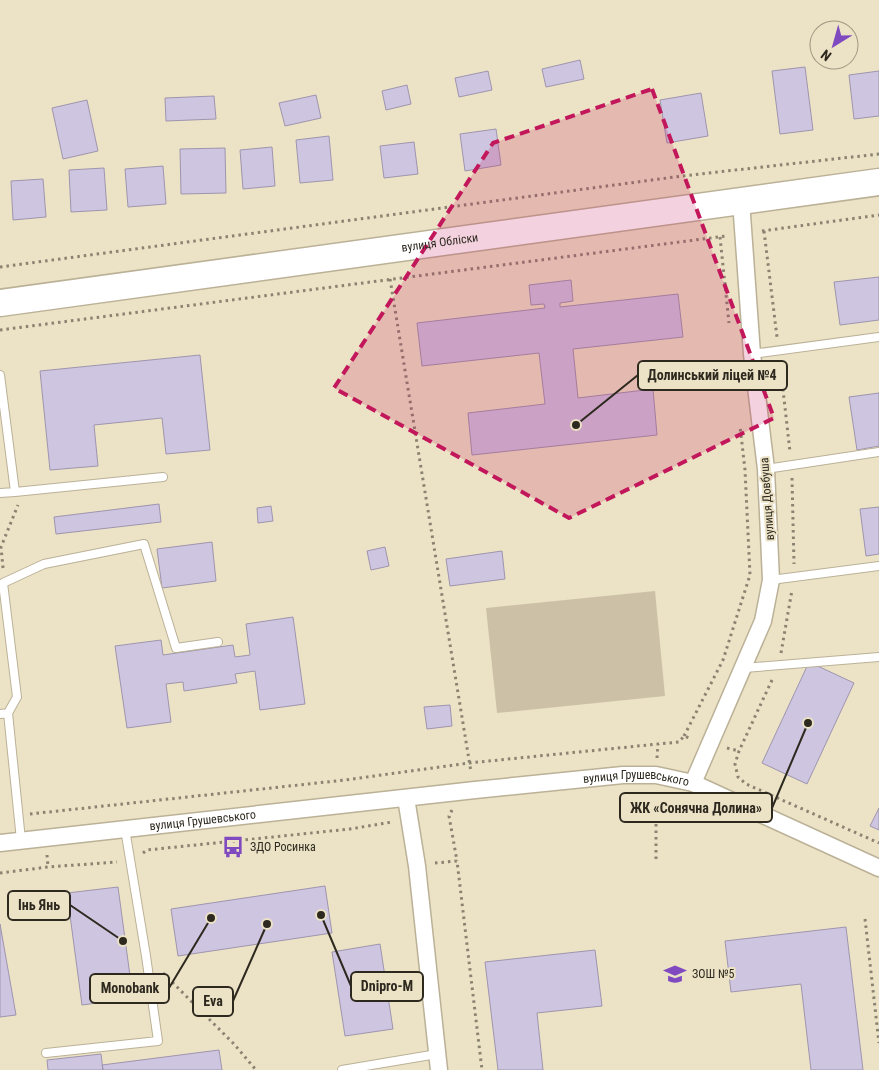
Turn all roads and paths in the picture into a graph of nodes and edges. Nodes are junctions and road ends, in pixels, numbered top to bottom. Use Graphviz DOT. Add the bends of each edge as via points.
graph roads {
  1 [pos="879,154"];
  2 [pos="879,182"];
  3 [pos="741,201"];
  4 [pos="879,215"];
  5 [pos="743,234"];
  6 [pos="720,237"];
  7 [pos="0,267"];
  8 [pos="390,279"];
  9 [pos="0,303"];
  10 [pos="730,325"];
  11 [pos="0,330"];
  12 [pos="879,338"];
  13 [pos="752,354"];
  14 [pos="0,375"];
  15 [pos="740,422"];
  16 [pos="879,452"];
  17 [pos="766,469"];
  18 [pos="163,477"];
  19 [pos="24,491"];
  20 [pos="15,492"];
  21 [pos="0,493"];
  22 [pos="1,547"];
  23 [pos="879,566"];
  24 [pos="771,580"];
  25 [pos="3,584"];
  26 [pos="218,642"];
  27 [pos="879,657"];
  28 [pos="779,665"];
  29 [pos="744,668"];
  30 [pos="4,714"];
  31 [pos="684,736"];
  32 [pos="658,744"];
  33 [pos="710,744"];
  34 [pos="739,751"];
  35 [pos="469,763"];
  36 [pos="656,775"];
  37 [pos="693,783"];
  38 [pos="475,790"];
  39 [pos="648,794"];
  40 [pos="656,795"];
  41 [pos="664,796"];
  42 [pos="406,798"];
  43 [pos="444,810"];
  44 [pos="19,815"];
  45 [pos="409,817"];
  46 [pos="124,829"];
  47 [pos="21,840"];
  48 [pos="0,843"];
  49 [pos="879,843"];
  50 [pos="656,859"];
  51 [pos="130,861"];
  52 [pos="457,861"];
  53 [pos="417,866"];
  54 [pos="879,868"];
  55 [pos="0,872"];
  56 [pos="865,919"];
  57 [pos="146,956"];
  58 [pos="879,1043"];
  59 [pos="46,1053"];
  60 [pos="438,1062"];
  61 [pos="256,1070"];
  62 [pos="342,1070"];
  63 [pos="482,1070"];
  1 -- 7 [label="path" via="682,176"];
  2 -- 3 [label="main road, вулиця Обліски"];
  3 -- 5 [label="street, вулиця Довбуша"];
  3 -- 9 [label="main road, вулиця Обліски"];
  4 -- 5 [label="path"];
  5 -- 6 [label="path"];
  5 -- 13 [label="street, вулиця Довбуша"];
  6 -- 8 [label="path"];
  6 -- 10 [label="path"];
  8 -- 11 [label="path"];
  8 -- 35 [label="path"];
  12 -- 13 [label="lane"];
  13 -- 17 [label="street, вулиця Довбуша"];
  14 -- 20 [label="lane"];
  15 -- 31 [label="path" via="750,575 723,660"];
  16 -- 17 [label="lane"];
  17 -- 24 [label="street, вулиця Довбуша"];
  18 -- 19 [label="lane"];
  19 -- 20 [label="lane"];
  19 -- 22 [label="path"];
  20 -- 21 [label="lane"];
  22 -- 25 [label="path"];
  23 -- 24 [label="lane"];
  24 -- 29 [label="street, вулиця Довбуша" via="763,621"];
  25 -- 26 [label="lane" via="44,564 144,544 176,648"];
  25 -- 30 [label="lane" via="18,697"];
  27 -- 28 [label="lane"];
  28 -- 29 [label="lane"];
  28 -- 34 [label="path"];
  29 -- 33 [label="street, вулиця Довбуша"];
  30 -- 44 [label="lane"];
  31 -- 32 [label="path" via="678,742"];
  31 -- 33 [label="path"];
  32 -- 35 [label="path"];
  32 -- 36 [label="path"];
  33 -- 34 [label="path"];
  33 -- 37 [label="street, вулиця Довбуша"];
  34 -- 49 [label="path" via="734,764 738,777 746,784"];
  35 -- 38 [label="path"];
  35 -- 44 [label="path" via="345,780"];
  36 -- 37 [label="street, вулиця Грушевського"];
  36 -- 38 [label="street, вулиця Грушевського" via="623,775"];
  36 -- 40 [label="path"];
  37 -- 54 [label="street, вулиця Грушевського"];
  38 -- 42 [label="street, вулиця Грушевського"];
  39 -- 40 [label="path"];
  40 -- 41 [label="path"];
  40 -- 50 [label="path"];
  42 -- 45 [label="street"];
  42 -- 46 [label="street, вулиця Грушевського"];
  43 -- 52 [label="path" via="453,809 449,816"];
  44 -- 47 [label="lane"];
  45 -- 51 [label="path" via="388,824 350,829 147,850"];
  45 -- 53 [label="street"];
  46 -- 47 [label="street, вулиця Грушевського"];
  46 -- 51 [label="lane"];
  47 -- 48 [label="street, вулиця Грушевського"];
  51 -- 55 [label="path"];
  51 -- 57 [label="lane"];
  52 -- 53 [label="path"];
  52 -- 63 [label="path"];
  53 -- 60 [label="street"];
  56 -- 58 [label="path"];
  57 -- 59 [label="lane" via="158,1041"];
  57 -- 61 [label="path"];
  60 -- 62 [label="lane"];
}
